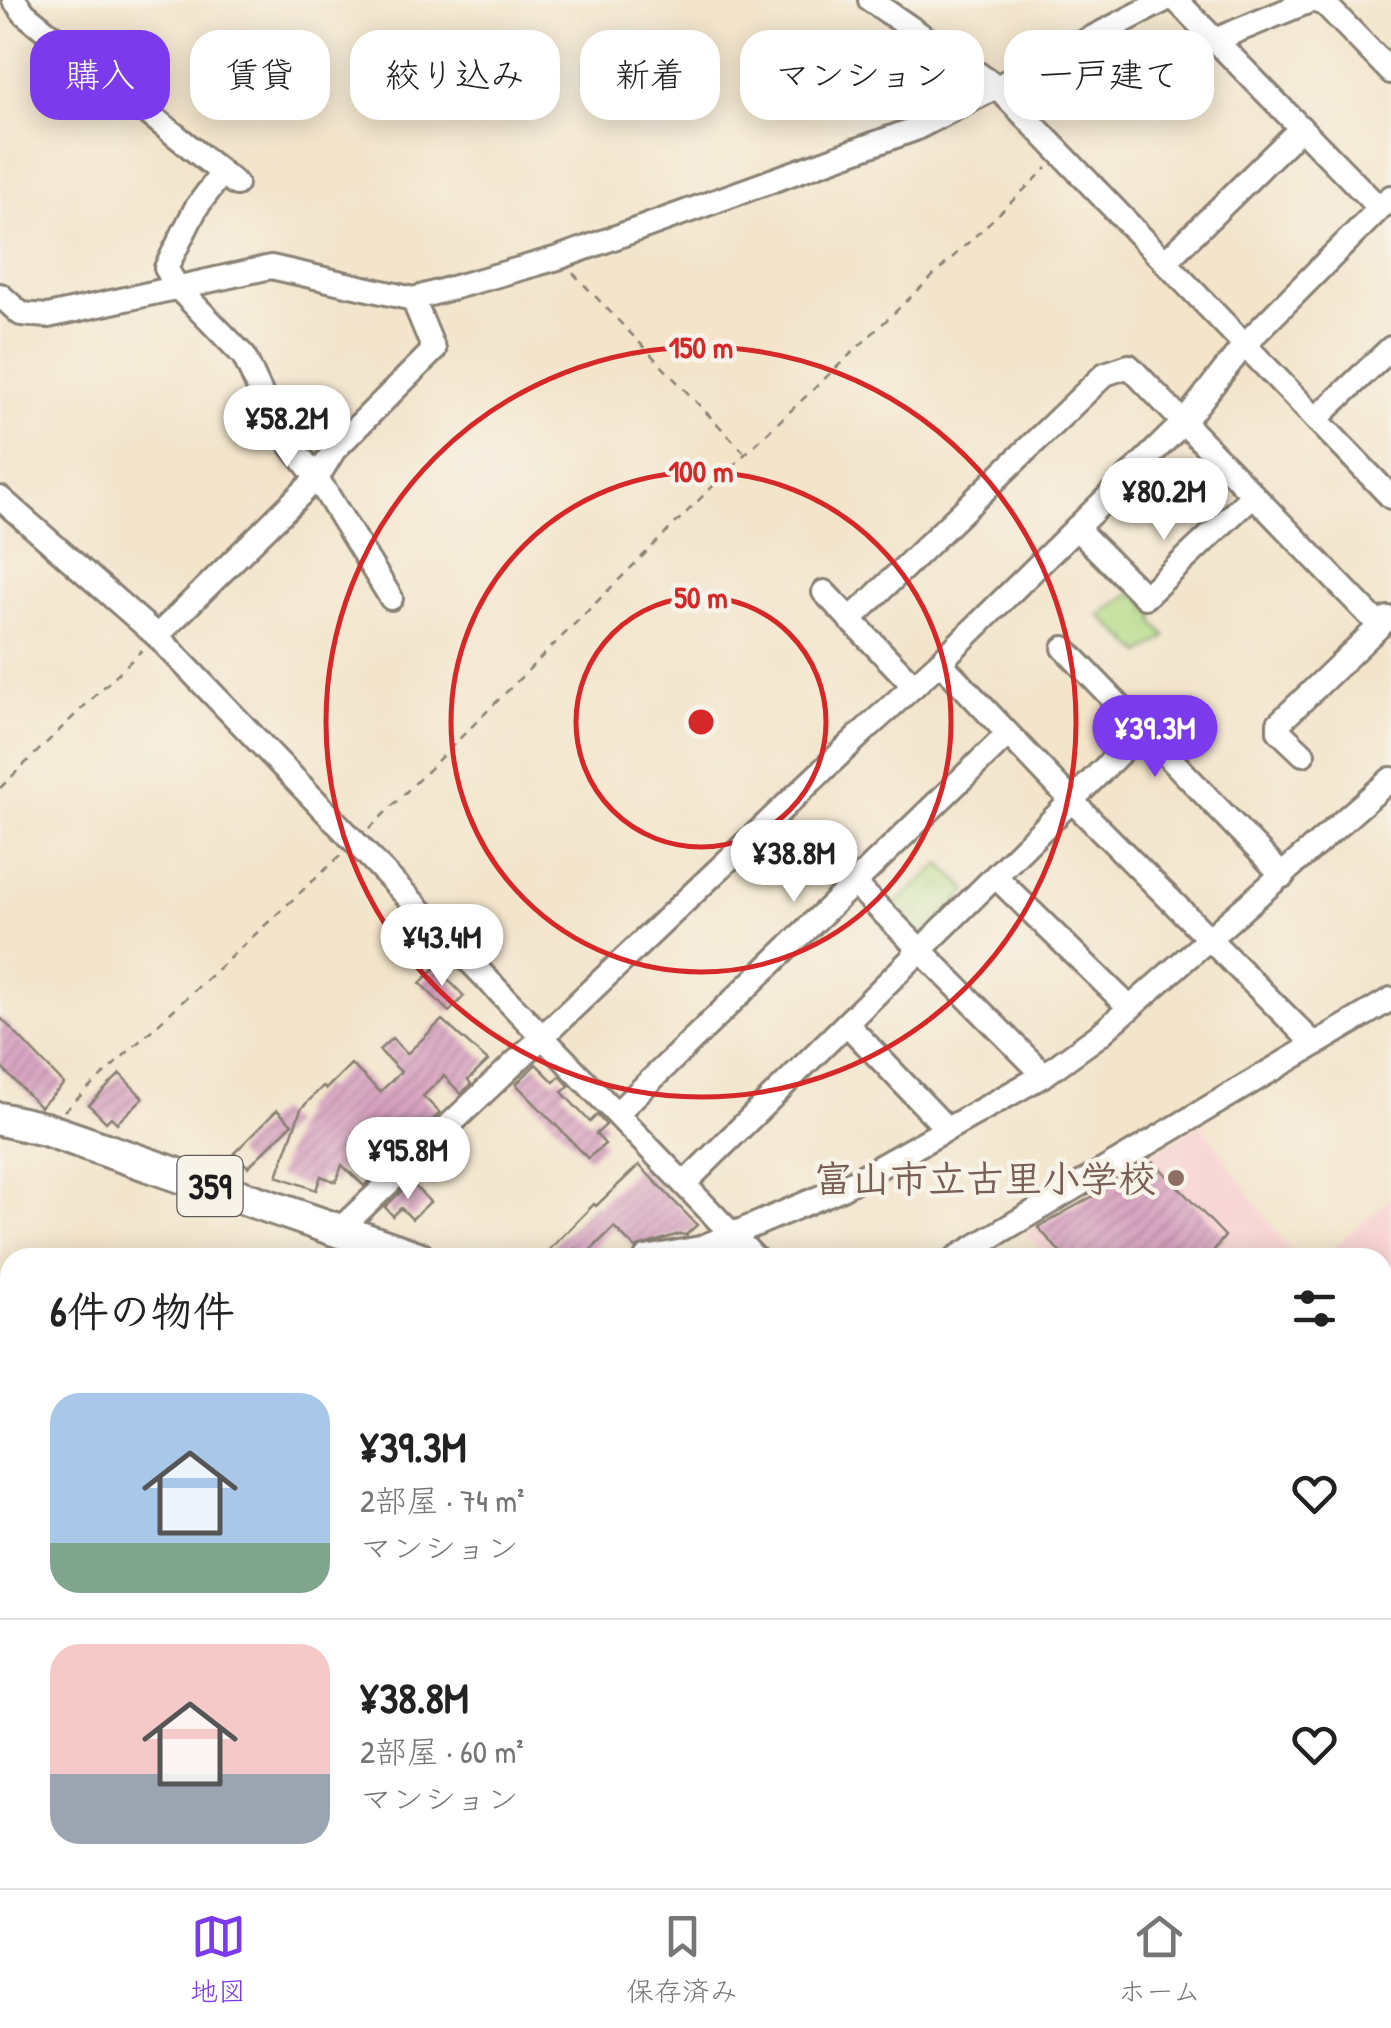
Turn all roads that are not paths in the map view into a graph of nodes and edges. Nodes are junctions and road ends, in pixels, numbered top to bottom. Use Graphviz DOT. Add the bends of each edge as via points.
graph roads {
  1 [pos="870,0"];
  2 [pos="1165,0"];
  3 [pos="1176,0"];
  4 [pos="16,3"];
  5 [pos="0,24"];
  6 [pos="1215,40"];
  7 [pos="1391,72"];
  8 [pos="996,86"];
  9 [pos="1300,128"];
  10 [pos="1385,202"];
  11 [pos="1164,262"];
  12 [pos="177,287"];
  13 [pos="0,295"];
  14 [pos="412,299"];
  15 [pos="1244,345"];
  16 [pos="1391,348"];
  17 [pos="1316,420"];
  18 [pos="1183,422"];
  19 [pos="316,478"];
  20 [pos="1253,495"];
  21 [pos="1391,497"];
  22 [pos="0,498"];
  23 [pos="1076,528"];
  24 [pos="824,592"];
  25 [pos="390,598"];
  26 [pos="850,620"];
  27 [pos="1385,620"];
  28 [pos="157,636"];
  29 [pos="1064,648"];
  30 [pos="940,662"];
  31 [pos="914,686"];
  32 [pos="1144,730"];
  33 [pos="1008,734"];
  34 [pos="1303,754"];
  35 [pos="1391,778"];
  36 [pos="1073,802"];
  37 [pos="1283,876"];
  38 [pos="996,878"];
  39 [pos="854,883"];
  40 [pos="1208,940"];
  41 [pos="922,951"];
  42 [pos="1391,999"];
  43 [pos="1130,1008"];
  44 [pos="847,1024"];
  45 [pos="544,1037"];
  46 [pos="1314,1044"];
  47 [pos="1044,1075"];
  48 [pos="617,1114"];
  49 [pos="0,1119"];
  50 [pos="947,1129"];
  51 [pos="0,1137"];
  52 [pos="684,1184"];
  53 [pos="340,1230"];
  54 [pos="734,1235"];
  55 [pos="332,1248"];
  56 [pos="390,1248"];
  57 [pos="700,1248"];
  58 [pos="746,1248"];
  59 [pos="973,1248"];
  1 -- 8 [label="street"];
  2 -- 8 [label="street"];
  3 -- 6 [label="street"];
  4 -- 5 [label="street"];
  4 -- 12 [label="street" via="229,179 196,208 166,268"];
  6 -- 7 [label="street" via="1312,0 1325,4"];
  6 -- 9 [label="street"];
  8 -- 11 [label="street"];
  8 -- 14 [label="street" via="915,129 558,258"];
  9 -- 10 [label="street"];
  9 -- 11 [label="street"];
  10 -- 15 [label="street"];
  11 -- 15 [label="street"];
  12 -- 13 [label="street" via="48,316 22,314"];
  12 -- 14 [label="street" via="272,266"];
  12 -- 19 [label="street" via="244,356 276,426"];
  14 -- 19 [label="street" via="434,350 334,450"];
  15 -- 17 [label="street"];
  15 -- 18 [label="street"];
  16 -- 17 [label="street"];
  17 -- 21 [label="street"];
  18 -- 20 [label="street"];
  18 -- 23 [label="street"];
  18 -- 26 [label="street" via="1128,366 1104,374"];
  19 -- 25 [label="street"];
  19 -- 28 [label="street"];
  20 -- 23 [label="street" via="1145,597"];
  20 -- 27 [label="street"];
  22 -- 28 [label="street"];
  23 -- 30 [label="street"];
  24 -- 26 [label="street"];
  26 -- 31 [label="street"];
  27 -- 34 [label="street" via="1280,723 1279,731"];
  28 -- 45 [label="street"];
  29 -- 32 [label="street"];
  30 -- 31 [label="street"];
  30 -- 33 [label="street"];
  31 -- 45 [label="street"];
  32 -- 36 [label="street"];
  32 -- 37 [label="street"];
  33 -- 36 [label="street"];
  33 -- 39 [label="street"];
  35 -- 37 [label="street"];
  36 -- 38 [label="street"];
  36 -- 40 [label="street"];
  37 -- 40 [label="street"];
  38 -- 41 [label="street"];
  38 -- 43 [label="street"];
  39 -- 41 [label="street"];
  39 -- 48 [label="street"];
  40 -- 43 [label="street"];
  40 -- 46 [label="street"];
  41 -- 44 [label="street"];
  41 -- 47 [label="street"];
  42 -- 46 [label="street"];
  43 -- 47 [label="street"];
  44 -- 50 [label="street"];
  44 -- 52 [label="street"];
  45 -- 48 [label="street"];
  45 -- 53 [label="street"];
  46 -- 59 [label="street"];
  47 -- 50 [label="street"];
  48 -- 52 [label="street"];
  49 -- 53 [label="highway, 359"];
  50 -- 54 [label="street" via="840,1189"];
  51 -- 55 [label="highway, 359"];
  52 -- 54 [label="street"];
  53 -- 56 [label="highway, 359"];
  54 -- 57 [label="street"];
  54 -- 58 [label="street"];
}
